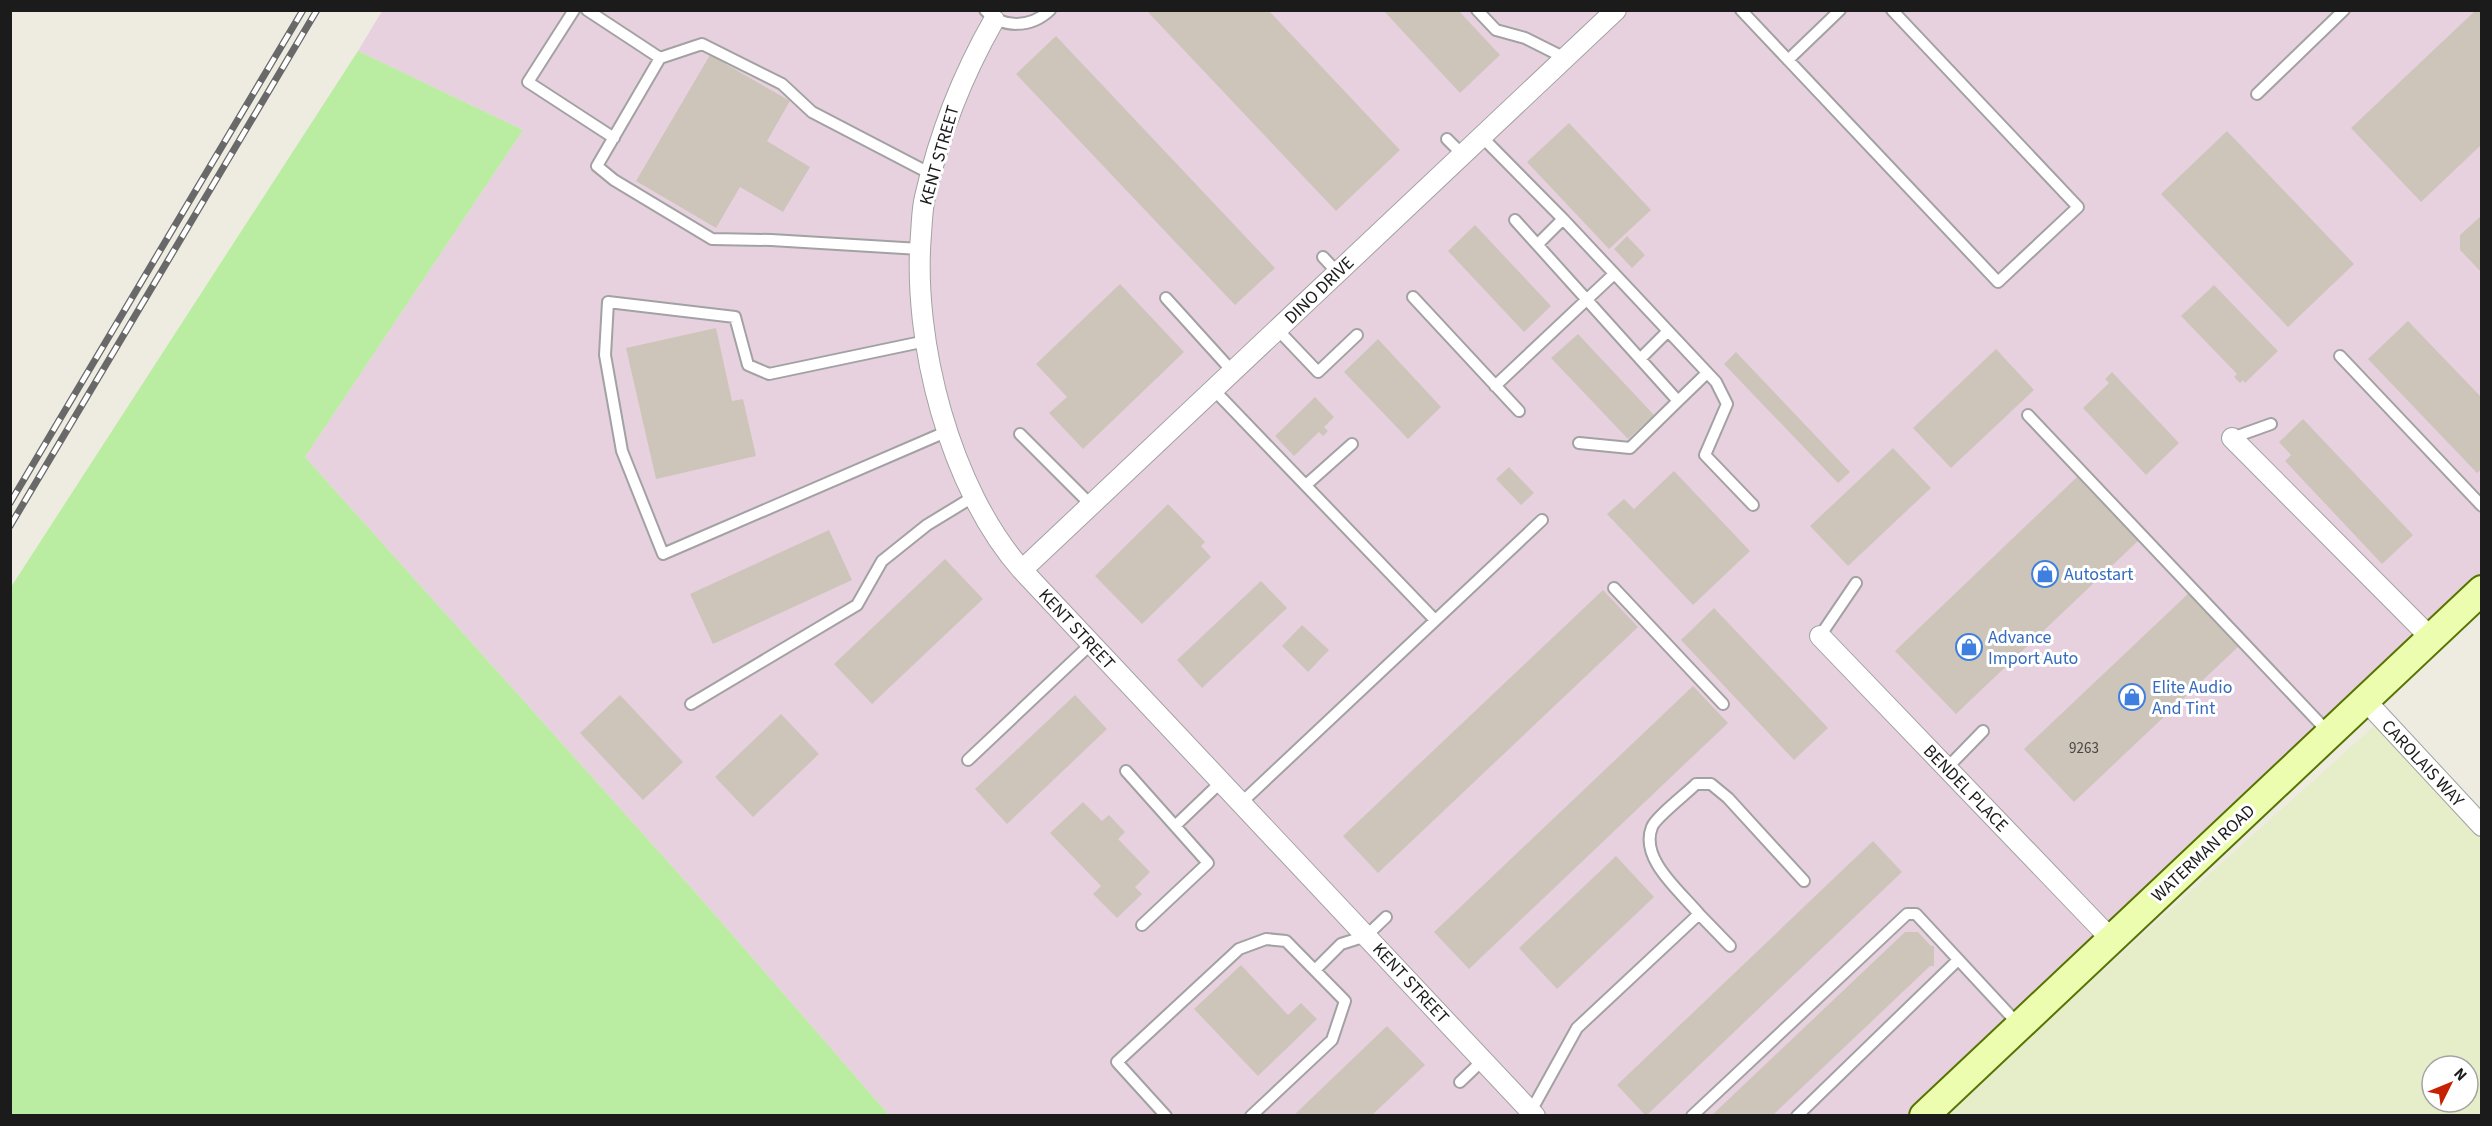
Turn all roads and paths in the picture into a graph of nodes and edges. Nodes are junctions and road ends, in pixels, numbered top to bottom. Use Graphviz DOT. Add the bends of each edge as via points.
graph roads {
  1 [pos="574,10"];
  2 [pos="587,10"];
  3 [pos="1050,10"];
  4 [pos="1477,10"];
  5 [pos="1616,10"];
  6 [pos="1741,10"];
  7 [pos="1840,10"];
  8 [pos="1892,10"];
  9 [pos="2344,10"];
  10 [pos="989,15"];
  11 [pos="660,58"];
  12 [pos="1565,58"];
  13 [pos="1788,60"];
  14 [pos="2257,94"];
  15 [pos="1482,137"];
  16 [pos="614,138"];
  17 [pos="1448,139"];
  18 [pos="1463,155"];
  19 [pos="931,174"];
  20 [pos="1563,219"];
  21 [pos="1515,220"];
  22 [pos="1538,244"];
  23 [pos="920,249"];
  24 [pos="1323,257"];
  25 [pos="1338,273"];
  26 [pos="1614,274"];
  27 [pos="1413,297"];
  28 [pos="1166,298"];
  29 [pos="1587,299"];
  30 [pos="1278,330"];
  31 [pos="1668,331"];
  32 [pos="1357,335"];
  33 [pos="926,341"];
  34 [pos="2340,356"];
  35 [pos="1640,359"];
  36 [pos="1233,372"];
  37 [pos="1707,373"];
  38 [pos="1496,386"];
  39 [pos="1214,390"];
  40 [pos="1678,401"];
  41 [pos="1519,411"];
  42 [pos="2028,415"];
  43 [pos="2271,424"];
  44 [pos="948,431"];
  45 [pos="1020,434"];
  46 [pos="2232,438"];
  47 [pos="1580,443"];
  48 [pos="1352,444"];
  49 [pos="1306,485"];
  50 [pos="973,497"];
  51 [pos="1091,505"];
  52 [pos="1753,505"];
  53 [pos="2481,506"];
  54 [pos="1542,520"];
  55 [pos="1022,570"];
  56 [pos="1856,583"];
  57 [pos="1614,588"];
  58 [pos="2481,590"];
  59 [pos="1435,620"];
  60 [pos="1820,636"];
  61 [pos="2432,638"];
  62 [pos="1091,644"];
  63 [pos="2366,700"];
  64 [pos="691,704"];
  65 [pos="1723,704"];
  66 [pos="1983,731"];
  67 [pos="2330,734"];
  68 [pos="968,760"];
  69 [pos="1947,768"];
  70 [pos="1126,771"];
  71 [pos="1221,782"];
  72 [pos="1241,803"];
  73 [pos="1175,826"];
  74 [pos="2481,826"];
  75 [pos="1804,882"];
  76 [pos="1699,914"];
  77 [pos="1386,917"];
  78 [pos="1142,925"];
  79 [pos="1366,936"];
  80 [pos="2111,939"];
  81 [pos="1730,946"];
  82 [pos="1958,960"];
  83 [pos="1315,970"];
  84 [pos="2019,1026"];
  85 [pos="1483,1060"];
  86 [pos="1460,1082"];
  87 [pos="1533,1113"];
  88 [pos="1166,1116"];
  89 [pos="1251,1116"];
  90 [pos="1692,1116"];
  91 [pos="1797,1116"];
  92 [pos="1924,1116"];
  1 -- 16 [label="lane" via="528,82"];
  2 -- 11 [label="lane"];
  3 -- 10 [label="lane" via="1021,25"];
  4 -- 12 [label="lane" via="1496,30 1525,38"];
  5 -- 12 [label="street, DINO DRIVE"];
  6 -- 13 [label="lane"];
  7 -- 13 [label="lane"];
  8 -- 13 [label="lane" via="2078,207 1998,282"];
  9 -- 14 [label="lane"];
  10 -- 19 [label="street, KENT STREET" via="951,106"];
  11 -- 16 [label="lane"];
  11 -- 19 [label="lane" via="702,44 782,84 812,112"];
  12 -- 15 [label="street, DINO DRIVE"];
  15 -- 18 [label="street, DINO DRIVE"];
  15 -- 20 [label="lane"];
  16 -- 23 [label="lane" via="597,166 712,238"];
  17 -- 18 [label="lane"];
  18 -- 25 [label="street, DINO DRIVE"];
  19 -- 23 [label="street, KENT STREET" via="924,199"];
  20 -- 22 [label="lane"];
  20 -- 26 [label="lane"];
  21 -- 22 [label="lane"];
  22 -- 29 [label="lane"];
  23 -- 33 [label="street, KENT STREET"];
  24 -- 25 [label="lane"];
  25 -- 30 [label="street, DINO DRIVE"];
  26 -- 29 [label="lane"];
  26 -- 31 [label="lane"];
  27 -- 38 [label="lane"];
  28 -- 36 [label="lane"];
  29 -- 35 [label="lane"];
  29 -- 38 [label="lane"];
  30 -- 32 [label="lane" via="1318,372"];
  30 -- 36 [label="street, DINO DRIVE"];
  31 -- 35 [label="lane"];
  31 -- 37 [label="lane"];
  33 -- 44 [label="street, KENT STREET"];
  33 -- 44 [label="lane" via="769,374 748,365 735,317 608,302 605,355 622,451 663,554"];
  34 -- 53 [label="lane"];
  35 -- 40 [label="lane"];
  36 -- 39 [label="street, DINO DRIVE"];
  37 -- 40 [label="lane"];
  37 -- 52 [label="lane" via="1727,404 1705,455"];
  38 -- 41 [label="lane"];
  39 -- 49 [label="lane"];
  39 -- 51 [label="street, DINO DRIVE"];
  40 -- 47 [label="lane" via="1630,448"];
  42 -- 67 [label="lane"];
  43 -- 46 [label="lane"];
  44 -- 50 [label="street, KENT STREET"];
  45 -- 51 [label="lane"];
  46 -- 61 [label="street" via="2384,581"];
  48 -- 49 [label="lane"];
  49 -- 59 [label="lane"];
  50 -- 55 [label="street, KENT STREET" via="1005,551"];
  50 -- 64 [label="lane" via="927,525 882,561 857,605"];
  51 -- 55 [label="street, DINO DRIVE"];
  54 -- 59 [label="lane"];
  55 -- 62 [label="street, KENT STREET"];
  56 -- 60 [label="lane"];
  57 -- 65 [label="lane"];
  58 -- 61 [label="main road, WATERMAN ROAD"];
  59 -- 72 [label="lane"];
  60 -- 69 [label="street, BENDEL PLACE"];
  61 -- 63 [label="main road, WATERMAN ROAD"];
  62 -- 68 [label="lane"];
  62 -- 71 [label="street, KENT STREET"];
  63 -- 67 [label="main road, WATERMAN ROAD"];
  63 -- 74 [label="street, CAROLAIS WAY"];
  66 -- 69 [label="lane"];
  67 -- 80 [label="main road, WATERMAN ROAD"];
  69 -- 80 [label="street, BENDEL PLACE"];
  70 -- 73 [label="lane"];
  71 -- 72 [label="street, KENT STREET"];
  71 -- 73 [label="lane"];
  72 -- 79 [label="street, KENT STREET"];
  73 -- 78 [label="lane" via="1208,862"];
  75 -- 76 [label="lane" via="1728,798 1711,784 1696,784 1652,825 1649,842 1655,862"];
  76 -- 81 [label="lane"];
  76 -- 87 [label="lane" via="1577,1028"];
  77 -- 79 [label="lane"];
  79 -- 83 [label="lane" via="1341,944"];
  79 -- 85 [label="street, KENT STREET"];
  80 -- 84 [label="main road, WATERMAN ROAD"];
  82 -- 84 [label="lane"];
  82 -- 90 [label="lane" via="1916,914 1907,914"];
  82 -- 91 [label="lane"];
  83 -- 88 [label="lane" via="1286,941 1266,939 1239,950 1116,1062"];
  83 -- 89 [label="lane" via="1345,1001 1332,1040"];
  84 -- 92 [label="main road, WATERMAN ROAD"];
  85 -- 86 [label="lane"];
  85 -- 87 [label="street, KENT STREET"];
}
